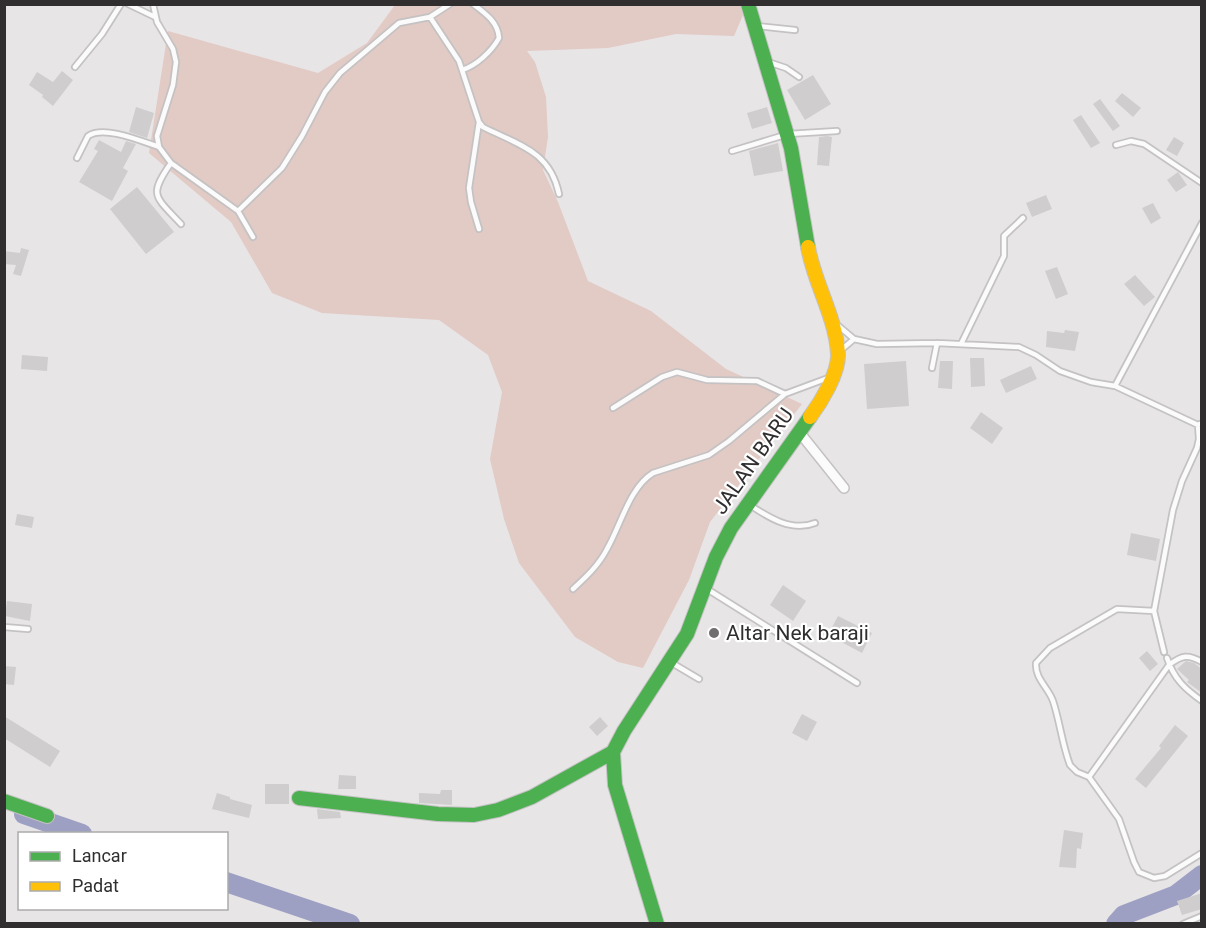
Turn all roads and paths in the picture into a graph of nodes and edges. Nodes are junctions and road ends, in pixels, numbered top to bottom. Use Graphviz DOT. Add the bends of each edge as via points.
graph roads {
  1 [pos="121,4"];
  2 [pos="128,4"];
  3 [pos="153,4"];
  4 [pos="450,4"];
  5 [pos="472,4"];
  6 [pos="748,4"];
  7 [pos="155,17"];
  8 [pos="430,17"];
  9 [pos="755,26"];
  10 [pos="795,30"];
  11 [pos="765,61"];
  12 [pos="75,67"];
  13 [pos="462,70"];
  14 [pos="800,77"];
  15 [pos="479,122"];
  16 [pos="837,131"];
  17 [pos="788,134"];
  18 [pos="1116,145"];
  19 [pos="159,147"];
  20 [pos="732,151"];
  21 [pos="77,158"];
  22 [pos="171,162"];
  23 [pos="1202,183"];
  24 [pos="559,194"];
  25 [pos="238,211"];
  26 [pos="1023,218"];
  27 [pos="1202,223"];
  28 [pos="181,224"];
  29 [pos="479,229"];
  30 [pos="253,237"];
  31 [pos="831,320"];
  32 [pos="854,339"];
  33 [pos="937,343"];
  34 [pos="962,344"];
  35 [pos="838,351"];
  36 [pos="932,368"];
  37 [pos="834,375"];
  38 [pos="1115,386"];
  39 [pos="785,394"];
  40 [pos="613,408"];
  41 [pos="1200,424"];
  42 [pos="800,434"];
  43 [pos="844,488"];
  44 [pos="748,503"];
  45 [pos="815,523"];
  46 [pos="705,588"];
  47 [pos="573,589"];
  48 [pos="1154,611"];
  49 [pos="4,627"];
  50 [pos="28,629"];
  51 [pos="1164,652"];
  52 [pos="1167,658"];
  53 [pos="670,662"];
  54 [pos="1202,662"];
  55 [pos="1169,664"];
  56 [pos="699,679"];
  57 [pos="857,683"];
  58 [pos="1202,701"];
  59 [pos="613,752"];
  60 [pos="1089,777"];
  61 [pos="299,798"];
  62 [pos="4,801"];
  63 [pos="47,816"];
  64 [pos="1202,853"];
  65 [pos="1202,916"];
  66 [pos="657,924"];
  67 [pos="1183,924"];
  1 -- 12 [label="lane"];
  2 -- 7 [label="lane"];
  3 -- 7 [label="lane"];
  4 -- 8 [label="lane"];
  5 -- 13 [label="lane" via="495,22 499,38 482,57"];
  6 -- 9 [label="street, JALAN BARU"];
  7 -- 19 [label="lane" via="176,62 158,136"];
  8 -- 13 [label="lane"];
  8 -- 25 [label="lane" via="399,24 340,73 282,168"];
  9 -- 10 [label="lane"];
  9 -- 11 [label="street, JALAN BARU"];
  11 -- 14 [label="lane" via="777,63"];
  11 -- 17 [label="street, JALAN BARU"];
  13 -- 15 [label="lane"];
  15 -- 24 [label="lane" via="541,158 552,172"];
  15 -- 29 [label="lane" via="469,188"];
  16 -- 17 [label="lane"];
  17 -- 20 [label="lane"];
  17 -- 31 [label="street, JALAN BARU" via="809,257"];
  18 -- 23 [label="lane" via="1131,141 1144,144"];
  19 -- 21 [label="lane" via="98,132 88,136"];
  19 -- 22 [label="lane"];
  22 -- 25 [label="lane"];
  22 -- 28 [label="lane" via="156,190 160,201"];
  25 -- 30 [label="lane"];
  26 -- 34 [label="lane" via="1004,236 1004,256"];
  27 -- 38 [label="lane"];
  31 -- 32 [label="lane"];
  31 -- 35 [label="street, JALAN BARU"];
  32 -- 33 [label="lane" via="877,344"];
  32 -- 35 [label="lane"];
  33 -- 34 [label="lane"];
  33 -- 36 [label="lane"];
  34 -- 38 [label="lane" via="1019,347 1060,371"];
  35 -- 37 [label="street, JALAN BARU"];
  37 -- 39 [label="lane"];
  37 -- 42 [label="street, JALAN BARU"];
  38 -- 41 [label="lane"];
  39 -- 40 [label="lane" via="757,381 707,380 677,372"];
  39 -- 47 [label="lane" via="709,455 646,477 606,552"];
  41 -- 48 [label="lane" via="1197,448 1173,510"];
  42 -- 43 [label="street"];
  42 -- 44 [label="street, JALAN BARU"];
  44 -- 45 [label="lane" via="785,523 805,527"];
  44 -- 46 [label="street, JALAN BARU" via="723,541"];
  46 -- 53 [label="street, JALAN BARU"];
  46 -- 57 [label="lane"];
  48 -- 51 [label="lane"];
  48 -- 60 [label="lane" via="1117,609 1050,648 1036,663 1037,674 1052,698 1070,765"];
  49 -- 50 [label="lane"];
  52 -- 55 [label="lane"];
  53 -- 56 [label="lane"];
  53 -- 59 [label="street, JALAN BARU"];
  54 -- 55 [label="lane" via="1185,655"];
  55 -- 58 [label="lane" via="1176,680"];
  55 -- 60 [label="lane"];
  59 -- 61 [label="street" via="532,797 474,814 438,814"];
  59 -- 66 [label="street" via="615,785"];
  60 -- 64 [label="lane" via="1119,819 1139,872 1154,878 1165,876"];
  62 -- 63 [label="street"];
  65 -- 67 [label="lane"];
}
